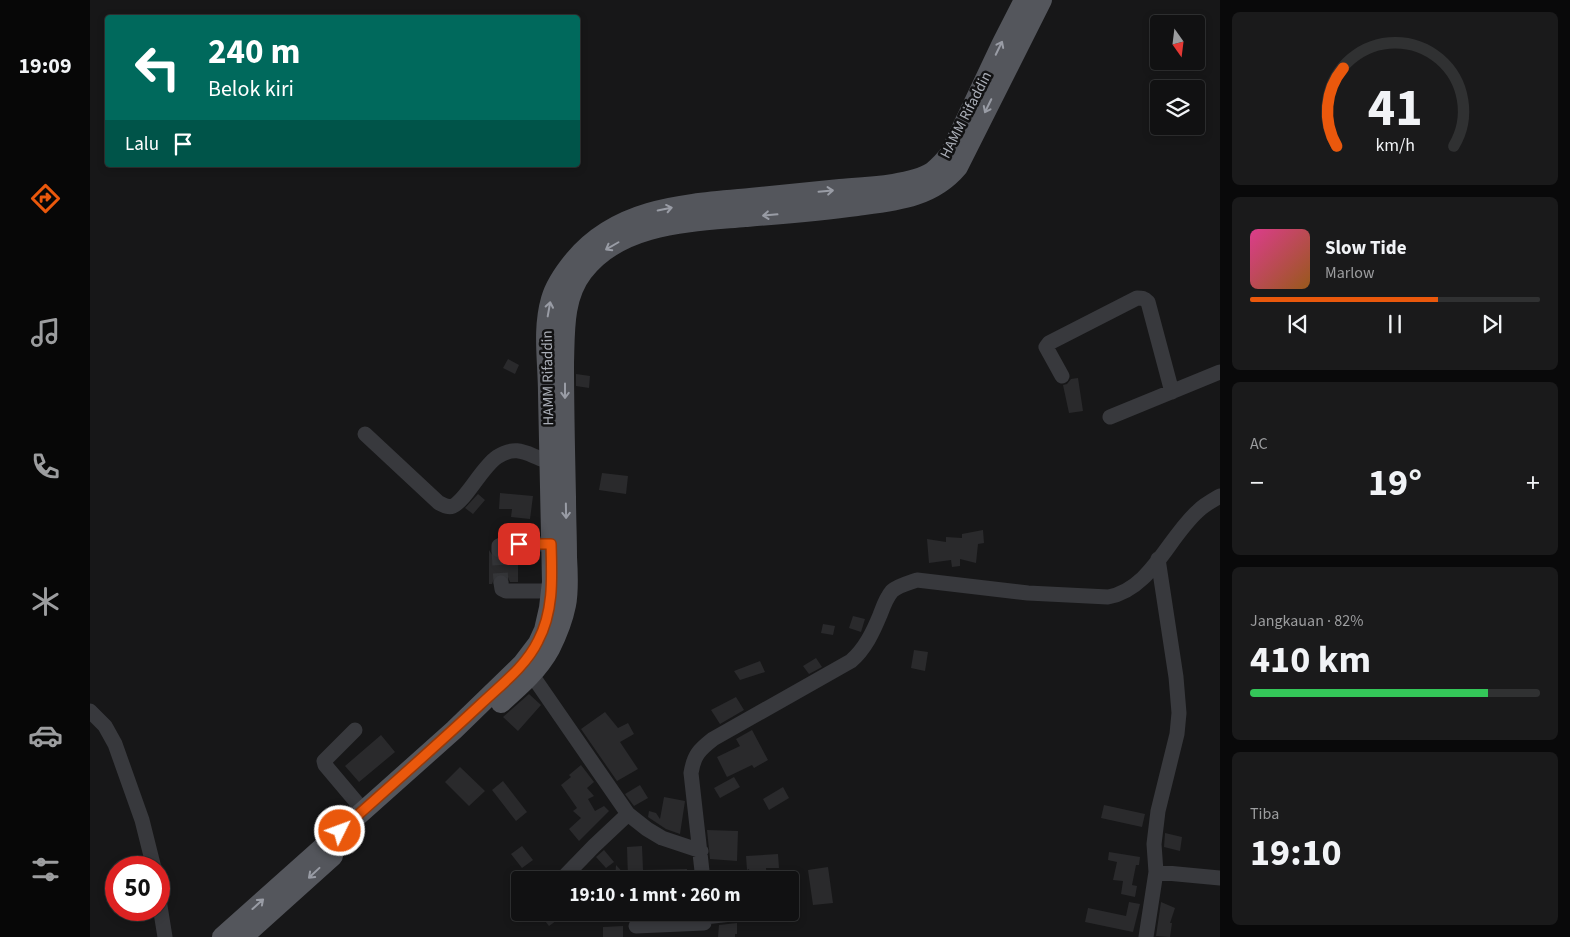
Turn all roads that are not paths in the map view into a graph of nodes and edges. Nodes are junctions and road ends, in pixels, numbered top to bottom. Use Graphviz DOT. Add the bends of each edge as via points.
graph roads {
  1 [pos="1024,0"];
  2 [pos="1042,0"];
  3 [pos="1220,372"];
  4 [pos="1062,376"];
  5 [pos="1172,392"];
  6 [pos="1110,417"];
  7 [pos="365,434"];
  8 [pos="557,462"];
  9 [pos="1218,500"];
  10 [pos="551,544"];
  11 [pos="498,550"];
  12 [pos="1158,559"];
  13 [pos="501,584"];
  14 [pos="551,591"];
  15 [pos="532,675"];
  16 [pos="90,711"];
  17 [pos="355,730"];
  18 [pos="397,789"];
  19 [pos="364,810"];
  20 [pos="628,814"];
  21 [pos="701,851"];
  22 [pos="151,856"];
  23 [pos="570,871"];
  24 [pos="702,871"];
  25 [pos="1156,872"];
  26 [pos="1220,878"];
  27 [pos="163,921"];
  28 [pos="704,922"];
  29 [pos="636,926"];
  30 [pos="166,937"];
  31 [pos="222,937"];
  32 [pos="242,937"];
  33 [pos="1146,937"];
  8 -- 1 [label="main road, HAMM Rifaddin, one-way" via="548,388 546,327 551,298 566,270 584,249 605,231 637,216 665,209 713,201 874,186 930,173 950,153"];
  2 -- 8 [label="main road, HAMM Rifaddin, one-way" via="958,167 929,190 898,201 680,223 616,243 593,260 575,285 566,318"];
  3 -- 5 [label="street"];
  4 -- 5 [label="street" via="1046,346 1049,343 1096,318 1145,298"];
  5 -- 6 [label="street"];
  7 -- 8 [label="street" via="447,507 455,506 495,458 511,450"];
  8 -- 10 [label="main road, HAMM Rifaddin"];
  8 -- 15 [label="main road, HAMM Rifaddin, one-way" via="568,579 566,603 549,651"];
  9 -- 12 [label="street" via="1198,510"];
  10 -- 11 [label="street" via="503,544"];
  10 -- 14 [label="main road, HAMM Rifaddin"];
  12 -- 21 [label="street" via="1136,585 1120,594 1108,596 1028,593 917,580 893,590 866,645 852,661 700,749 691,773"];
  12 -- 25 [label="street" via="1178,712 1177,734 1158,812 1154,844"];
  13 -- 14 [label="street" via="506,591"];
  14 -- 18 [label="main road, HAMM Rifaddin" via="544,630 522,664"];
  15 -- 18 [label="main road, HAMM Rifaddin"];
  15 -- 20 [label="street"];
  16 -- 22 [label="street" via="105,726 115,744"];
  17 -- 19 [label="street" via="324,761"];
  18 -- 19 [label="main road, HAMM Rifaddin"];
  18 -- 32 [label="main road, HAMM Rifaddin, one-way" via="290,896"];
  31 -- 19 [label="main road, HAMM Rifaddin, one-way"];
  20 -- 21 [label="street" via="662,838"];
  20 -- 23 [label="street"];
  21 -- 24 [label="street"];
  25 -- 26 [label="street"];
  25 -- 33 [label="street"];
  27 -- 30 [label="street"];
  28 -- 29 [label="street"];
}
